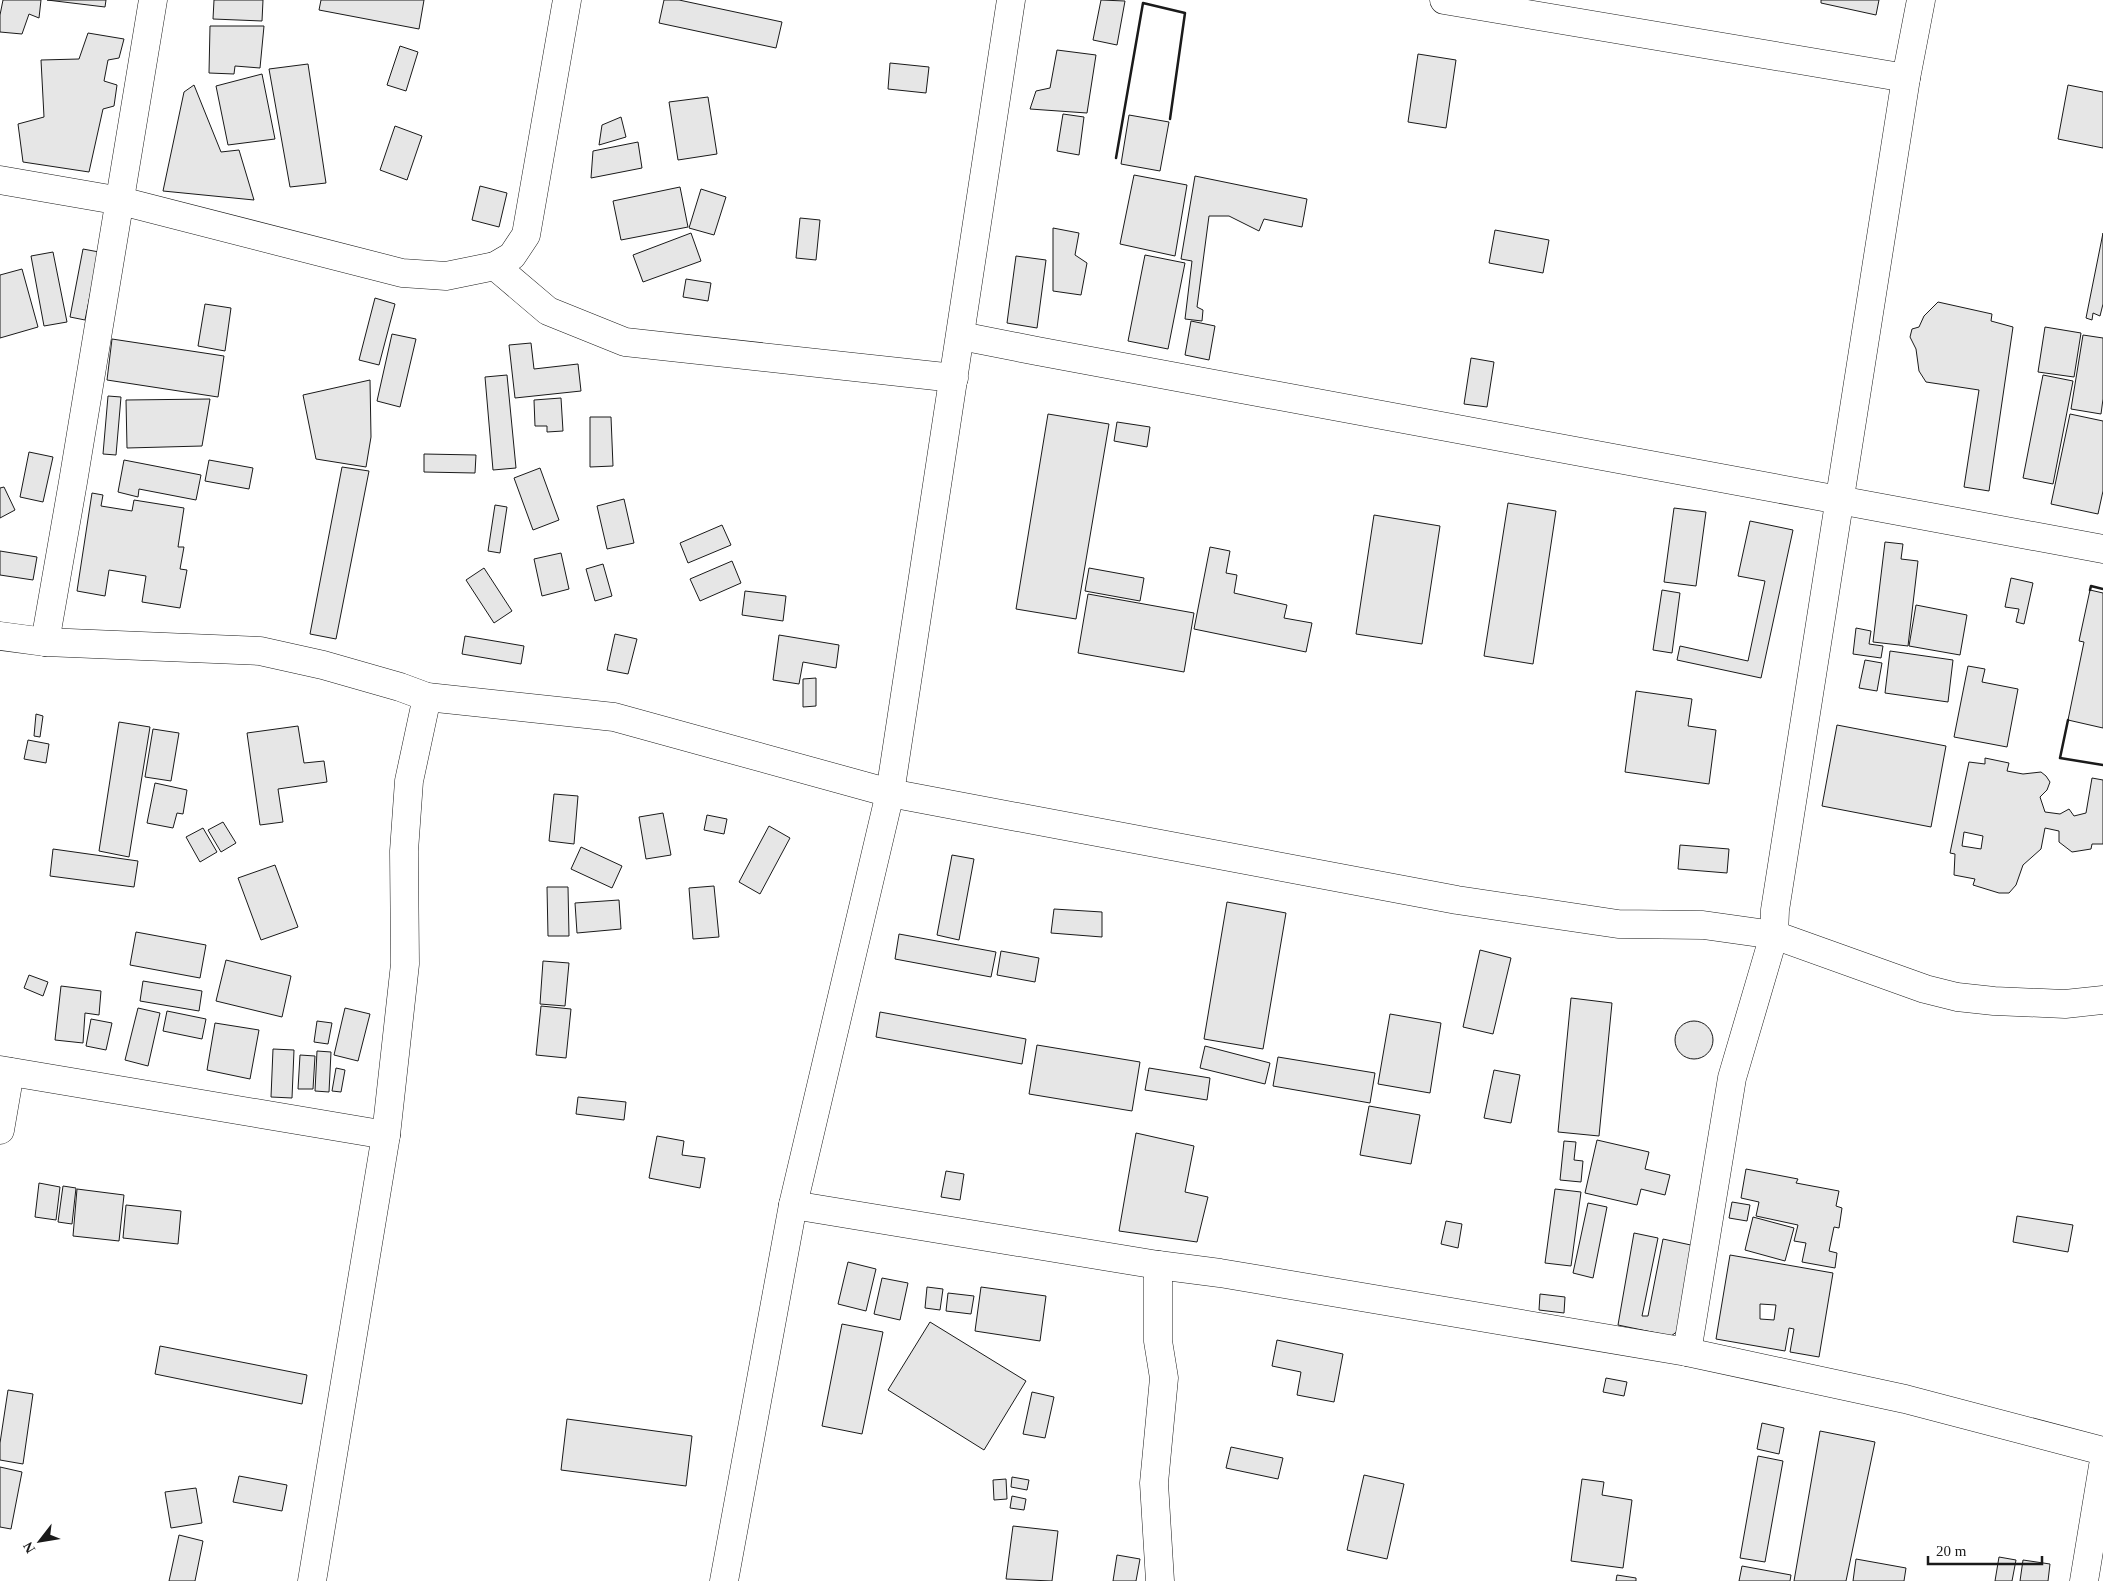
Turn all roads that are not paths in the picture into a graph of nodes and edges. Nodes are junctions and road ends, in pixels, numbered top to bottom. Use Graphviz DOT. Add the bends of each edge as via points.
graph roads {
  1 [pos="153,0"];
  2 [pos="567,0"];
  3 [pos="1011,0"];
  4 [pos="1444,0"];
  5 [pos="1920,0"];
  6 [pos="1906,78"];
  7 [pos="0,180"];
  8 [pos="120,201"];
  9 [pos="494,266"];
  10 [pos="961,336"];
  11 [pos="954,378"];
  12 [pos="1840,500"];
  13 [pos="2103,549"];
  14 [pos="0,636"];
  15 [pos="45,642"];
  16 [pos="427,697"];
  17 [pos="890,793"];
  18 [pos="1774,935"];
  19 [pos="2103,1000"];
  20 [pos="5,1071"];
  21 [pos="0,1130"];
  22 [pos="386,1135"];
  23 [pos="793,1205"];
  24 [pos="1158,1265"];
  25 [pos="1687,1352"];
  26 [pos="2103,1451"];
  27 [pos="2103,1466"];
  28 [pos="312,1581"];
  29 [pos="724,1581"];
  30 [pos="1160,1581"];
  31 [pos="2084,1581"];
  1 -- 8 [label="street"];
  2 -- 9 [label="street" via="526,235 512,256"];
  3 -- 10 [label="street"];
  4 -- 6 [label="street"];
  5 -- 6 [label="street"];
  6 -- 12 [label="street"];
  7 -- 8 [label="street"];
  8 -- 9 [label="street" via="402,273 446,276"];
  8 -- 15 [label="street"];
  9 -- 11 [label="street" via="548,311 625,342"];
  10 -- 11 [label="street"];
  10 -- 12 [label="street"];
  11 -- 17 [label="street"];
  12 -- 13 [label="street"];
  12 -- 18 [label="street" via="1775,910"];
  14 -- 15 [label="street"];
  15 -- 16 [label="street" via="260,651 323,665"];
  16 -- 17 [label="street" via="614,717"];
  16 -- 22 [label="street" via="410,781 404,851 406,964"];
  17 -- 18 [label="street" via="1457,900 1618,924 1703,925"];
  17 -- 23 [label="street"];
  18 -- 19 [label="street" via="1925,989 1957,996 2065,1004"];
  18 -- 25 [label="street" via="1732,1078"];
  20 -- 21 [label="street"];
  20 -- 22 [label="street"];
  22 -- 28 [label="street"];
  23 -- 24 [label="street"];
  23 -- 29 [label="street"];
  24 -- 25 [label="street" via="1220,1272"];
  24 -- 30 [label="street" via="1158,1341 1164,1378 1154,1483"];
  25 -- 26 [label="street" via="1905,1399"];
  27 -- 31 [label="street"];
}
